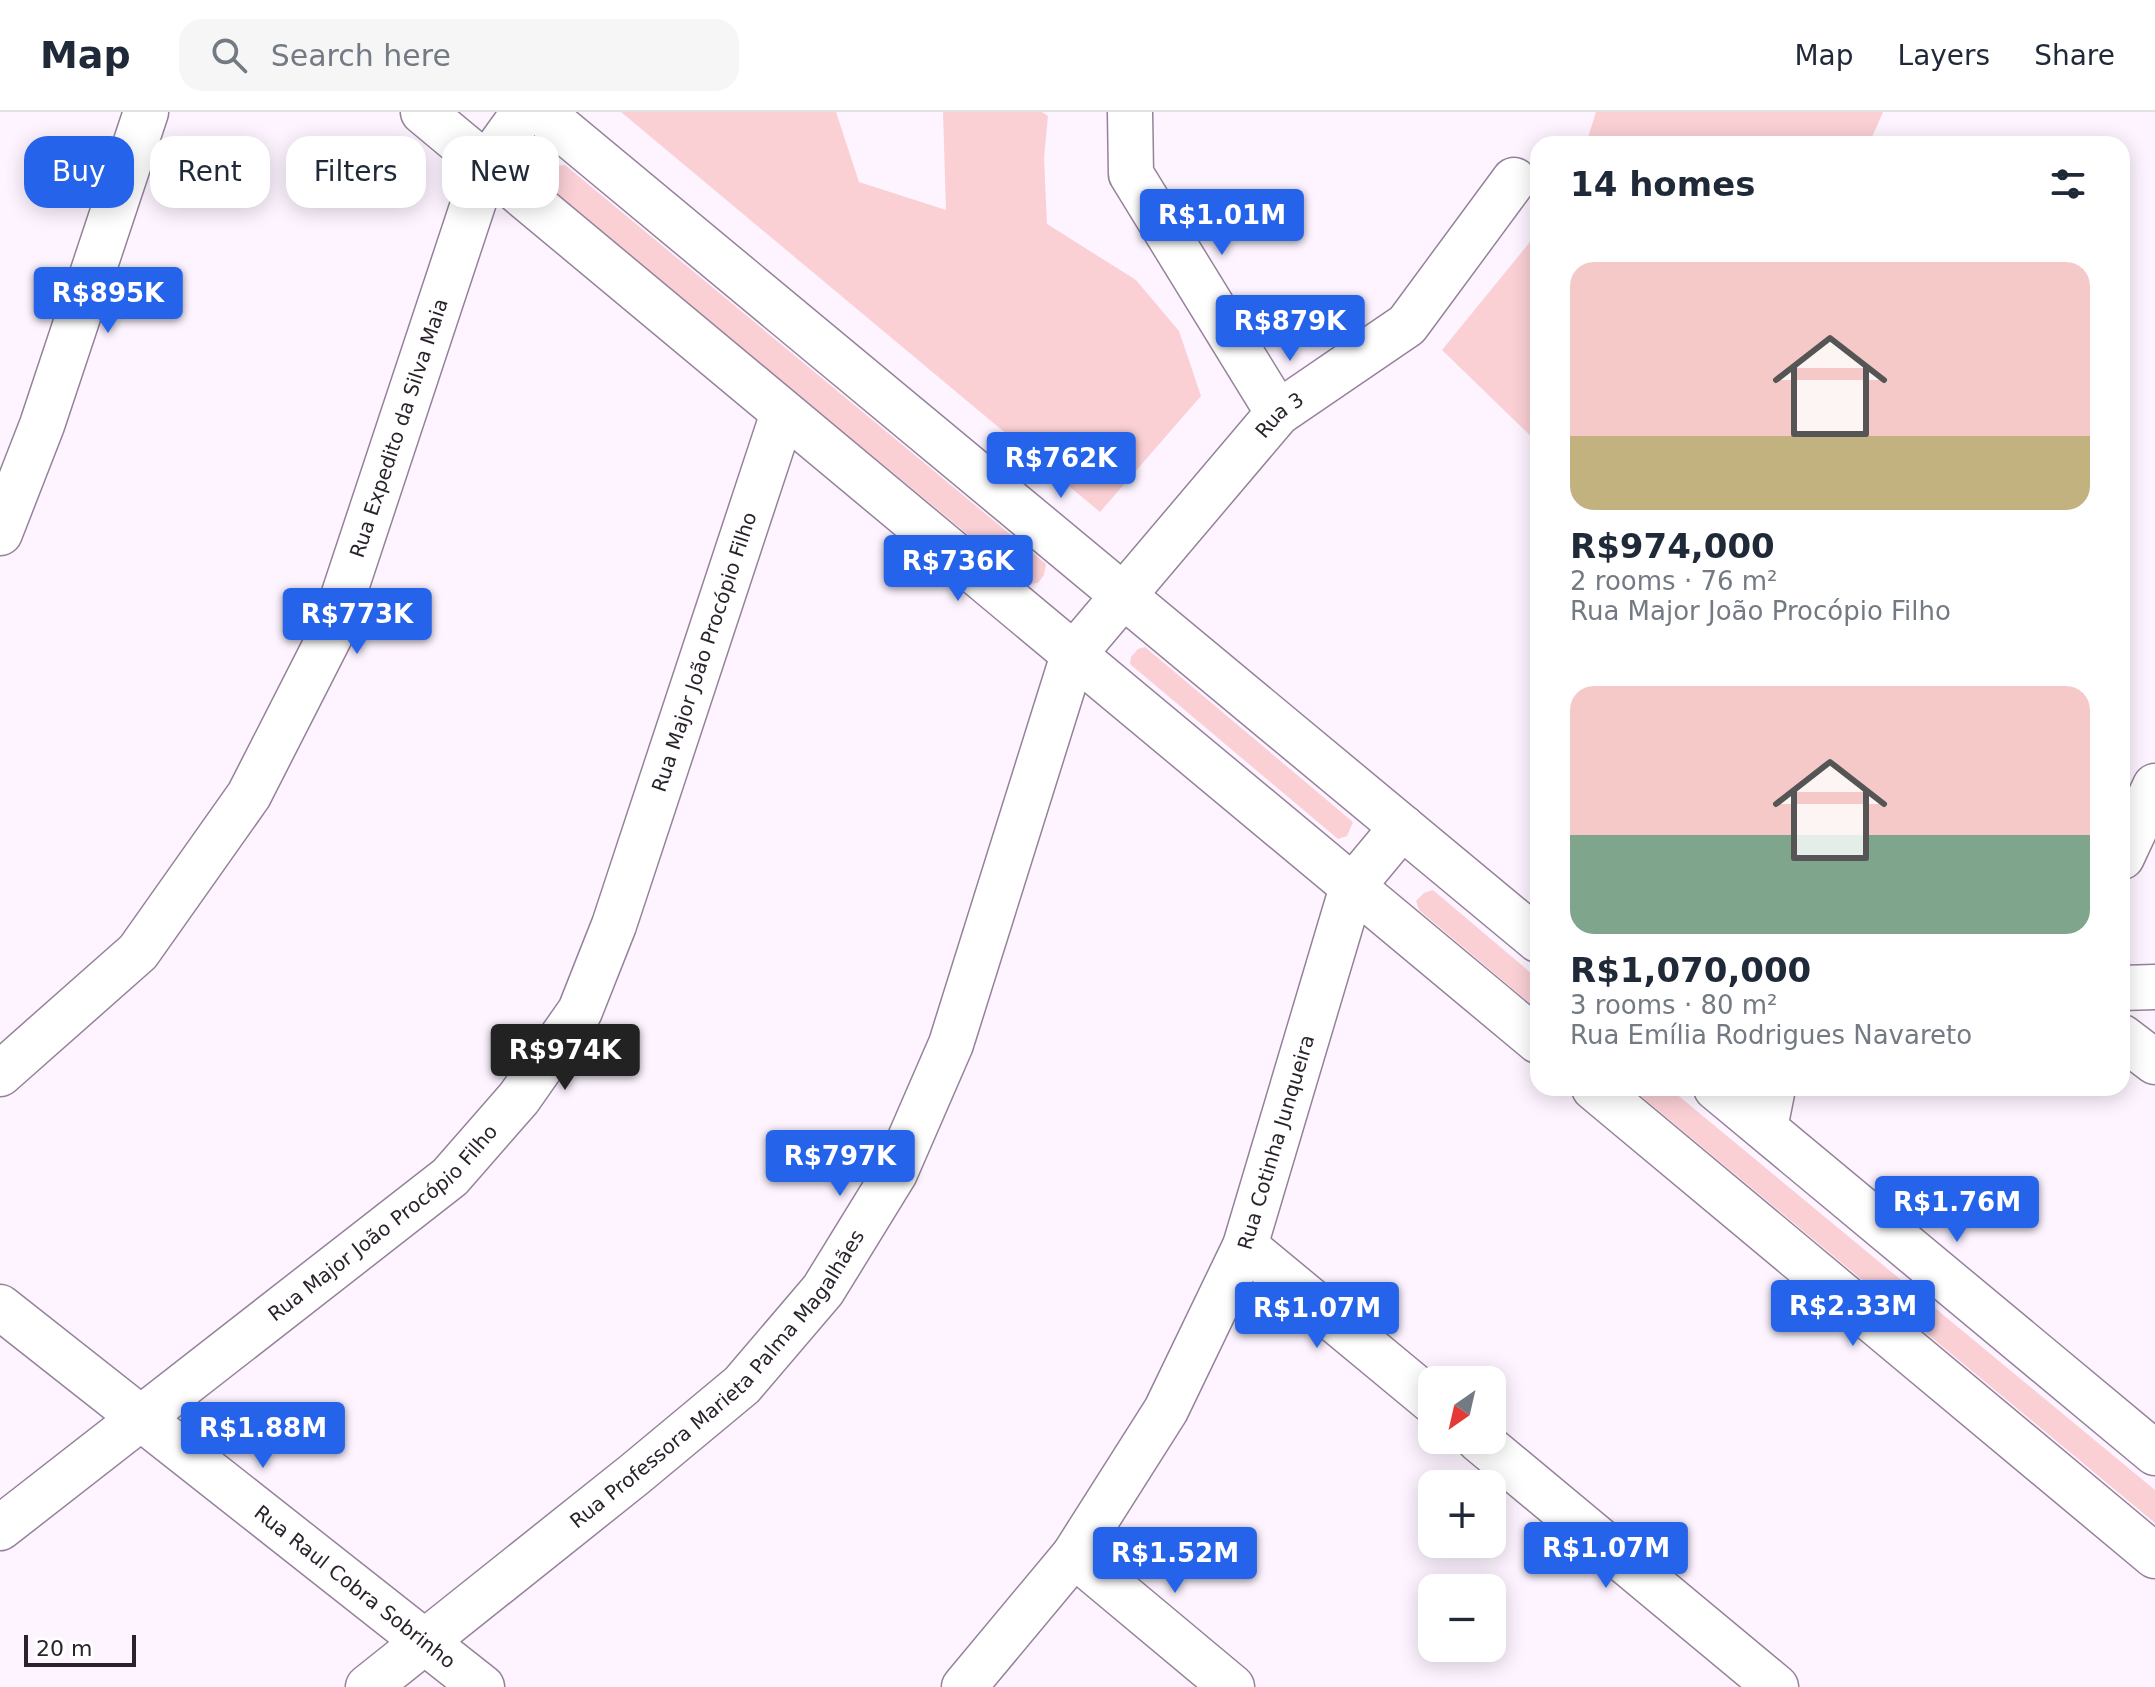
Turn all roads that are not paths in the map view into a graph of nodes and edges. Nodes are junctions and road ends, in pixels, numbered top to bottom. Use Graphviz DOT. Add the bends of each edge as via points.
graph roads {
  1 [pos="146,112"];
  2 [pos="423,112"];
  3 [pos="524,112"];
  4 [pos="541,112"];
  5 [pos="1130,112"];
  6 [pos="452,136"];
  7 [pos="507,136"];
  8 [pos="1514,180"];
  9 [pos="472,208"];
  10 [pos="537,208"];
  11 [pos="783,413"];
  12 [pos="1278,413"];
  13 [pos="0,533"];
  14 [pos="1123,595"];
  15 [pos="1073,655"];
  16 [pos="2155,786"];
  17 [pos="1402,827"];
  18 [pos="2130,840"];
  19 [pos="1352,887"];
  20 [pos="1530,933"];
  21 [pos="2155,987"];
  22 [pos="2130,988"];
  23 [pos="1530,1034"];
  24 [pos="2130,1043"];
  25 [pos="2155,1062"];
  26 [pos="0,1074"];
  27 [pos="1604,1096"];
  28 [pos="1737,1096"];
  29 [pos="1769,1108"];
  30 [pos="1245,1246"];
  31 [pos="0,1307"];
  32 [pos="1418,1389"];
  33 [pos="141,1418"];
  34 [pos="2155,1453"];
  35 [pos="1496,1454"];
  36 [pos="0,1528"];
  37 [pos="1074,1555"];
  38 [pos="2155,1556"];
  39 [pos="425,1641"];
  40 [pos="368,1687"];
  41 [pos="482,1687"];
  42 [pos="964,1687"];
  43 [pos="1232,1687"];
  44 [pos="1776,1687"];
  1 -- 13 [label="street" via="42,425"];
  2 -- 6 [label="street"];
  3 -- 7 [label="street, Rua Expedito da Silva Maia"];
  4 -- 14 [label="street"];
  5 -- 12 [label="street" via="1131,174"];
  8 -- 12 [label="street, Rua 3" via="1407,325"];
  9 -- 26 [label="street, Rua Expedito da Silva Maia" via="330,636 249,795 138,952"];
  10 -- 11 [label="street"];
  11 -- 15 [label="street"];
  11 -- 33 [label="street, Rua Major João Procópio Filho" via="614,925 580,1011 519,1098 450,1177"];
  12 -- 14 [label="street, Rua 3"];
  14 -- 15 [label="street, Rua Professora Marieta Palma Magalhães"];
  14 -- 17 [label="street"];
  15 -- 19 [label="street"];
  15 -- 39 [label="street, Rua Professora Marieta Palma Magalhães" via="951,1044 895,1173 823,1290 742,1385"];
  16 -- 18 [label="street"];
  17 -- 19 [label="street, Rua Cotinha Junqueira"];
  17 -- 20 [label="street"];
  19 -- 23 [label="street"];
  19 -- 30 [label="street, Rua Cotinha Junqueira"];
  21 -- 22 [label="street"];
  24 -- 25 [label="street"];
  27 -- 38 [label="street"];
  28 -- 29 [label="street"];
  29 -- 34 [label="street"];
  30 -- 32 [label="street"];
  30 -- 37 [label="street, Rua Cotinha Junqueira" via="1166,1410"];
  31 -- 33 [label="street, Rua Raul Cobra Sobrinho"];
  33 -- 36 [label="street, Rua Major João Procópio Filho"];
  33 -- 39 [label="street, Rua Raul Cobra Sobrinho"];
  35 -- 44 [label="street"];
  37 -- 42 [label="street, Rua Cotinha Junqueira"];
  37 -- 43 [label="street"];
  39 -- 40 [label="street, Rua Professora Marieta Palma Magalhães"];
  39 -- 41 [label="street, Rua Raul Cobra Sobrinho"];
}
